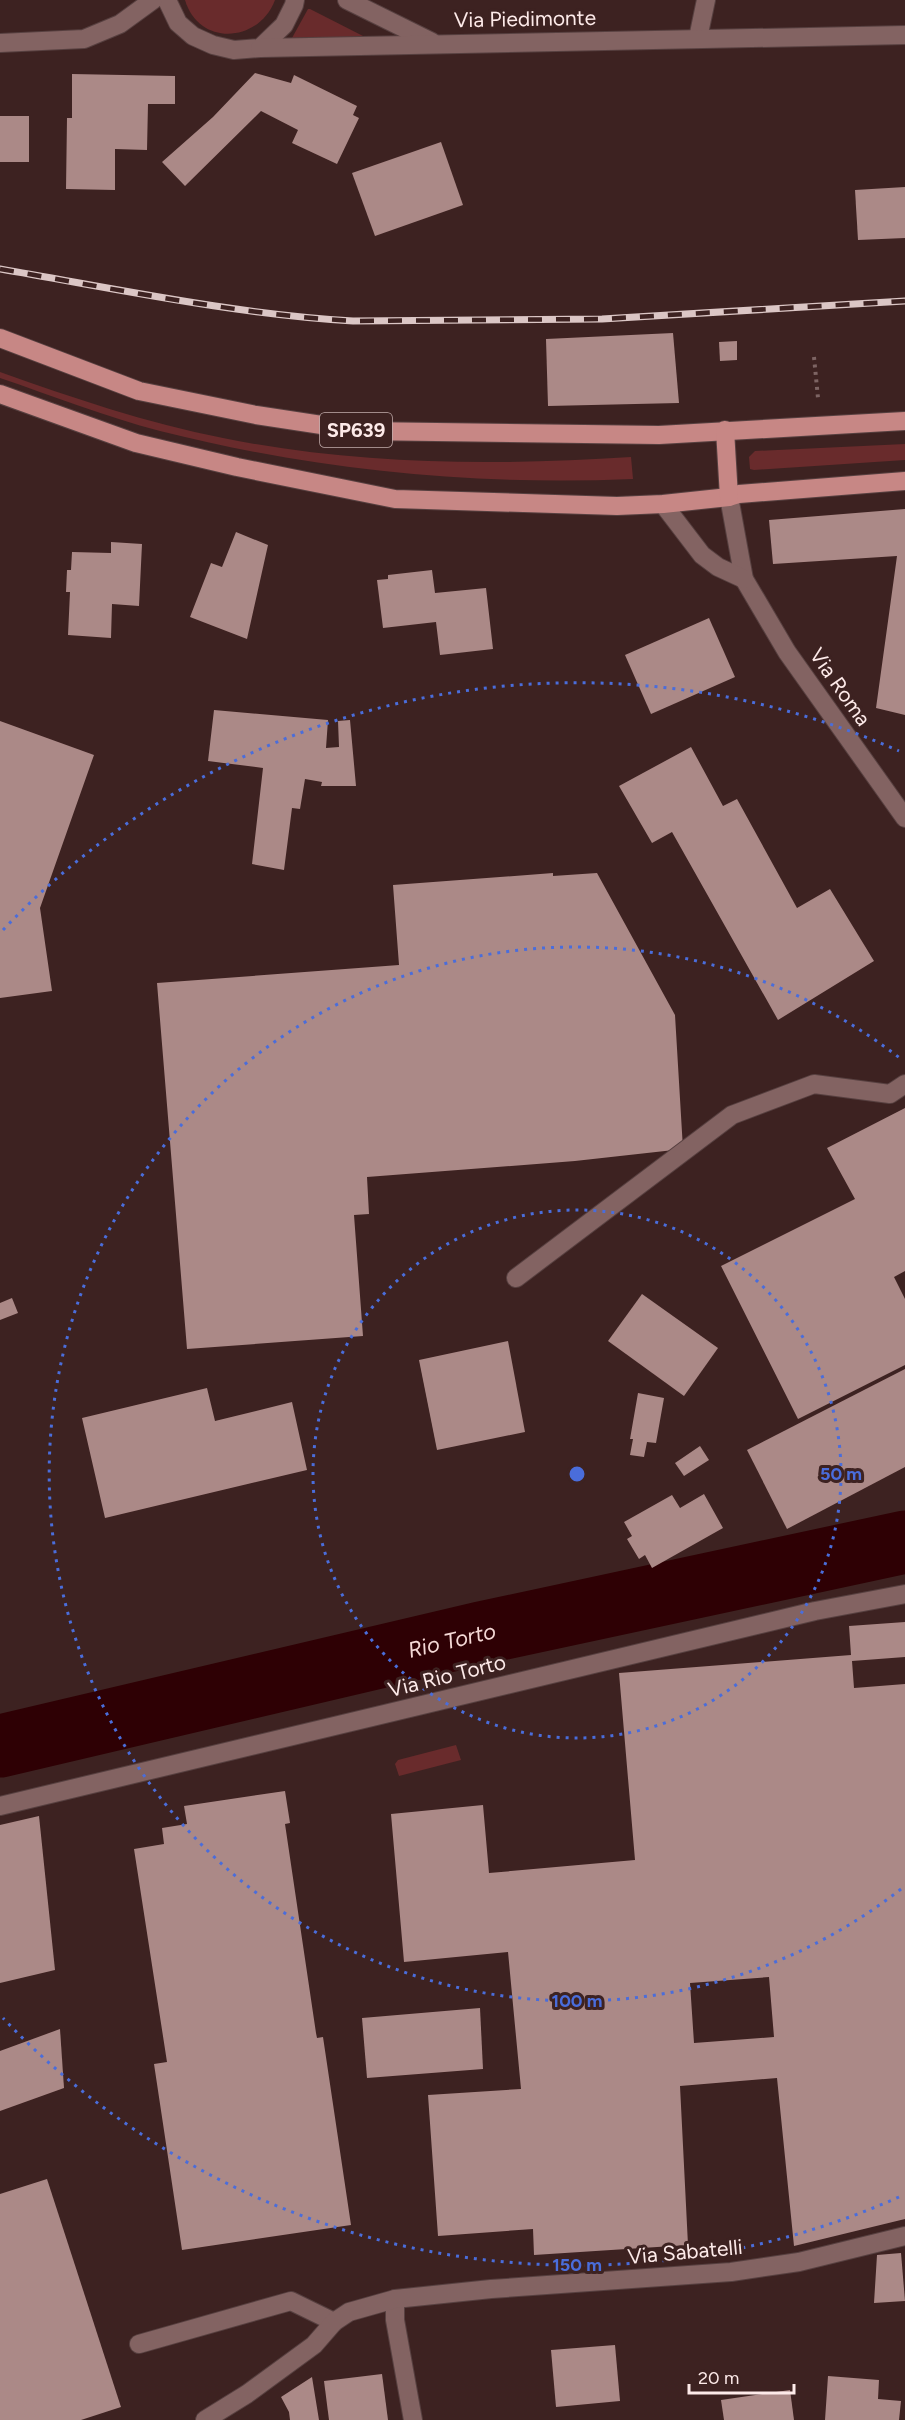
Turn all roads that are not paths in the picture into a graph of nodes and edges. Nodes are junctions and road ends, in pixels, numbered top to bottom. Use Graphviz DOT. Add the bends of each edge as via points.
graph roads {
  1 [pos="153,0"];
  2 [pos="167,0"];
  3 [pos="295,0"];
  4 [pos="347,0"];
  5 [pos="706,0"];
  6 [pos="905,35"];
  7 [pos="698,38"];
  8 [pos="0,43"];
  9 [pos="434,43"];
  10 [pos="260,48"];
  11 [pos="0,338"];
  12 [pos="0,394"];
  13 [pos="905,421"];
  14 [pos="725,430"];
  15 [pos="905,481"];
  16 [pos="729,497"];
  17 [pos="663,504"];
  18 [pos="744,579"];
  19 [pos="905,818"];
  20 [pos="905,1084"];
  21 [pos="516,1278"];
  22 [pos="905,1594"];
  23 [pos="0,1806"];
  24 [pos="905,2236"];
  25 [pos="395,2299"];
  26 [pos="334,2322"];
  27 [pos="139,2344"];
  28 [pos="205,2420"];
  29 [pos="412,2420"];
  1 -- 8 [label="street" via="120,24 84,39"];
  2 -- 10 [label="street, Via Piedimonte" via="178,23 193,36 234,50"];
  3 -- 10 [label="street" via="284,25"];
  4 -- 9 [label="street, Via Piedimonte"];
  5 -- 7 [label="street"];
  6 -- 7 [label="street, Via Piedimonte"];
  7 -- 9 [label="street, Via Piedimonte"];
  9 -- 10 [label="street, Via Piedimonte"];
  11 -- 14 [label="main road, SP639" via="139,391 361,431 659,435"];
  12 -- 17 [label="main road" via="136,443 394,499 562,506"];
  13 -- 14 [label="main road, SP639"];
  14 -- 16 [label="main road"];
  15 -- 16 [label="main road"];
  16 -- 17 [label="main road"];
  16 -- 18 [label="street, Via Roma"];
  17 -- 18 [label="street" via="702,555"];
  18 -- 19 [label="street, Via Roma" via="787,652"];
  20 -- 21 [label="street" via="890,1094 814,1084 732,1115"];
  22 -- 23 [label="street, Via Rio Torto" via="815,1611"];
  24 -- 25 [label="street, Via Sabatelli" via="799,2262 731,2272"];
  25 -- 26 [label="street, Via Sabatelli" via="349,2312"];
  25 -- 29 [label="street"];
  26 -- 27 [label="street" via="291,2301"];
  26 -- 28 [label="street, Via Sabatelli" via="314,2345"];
}
